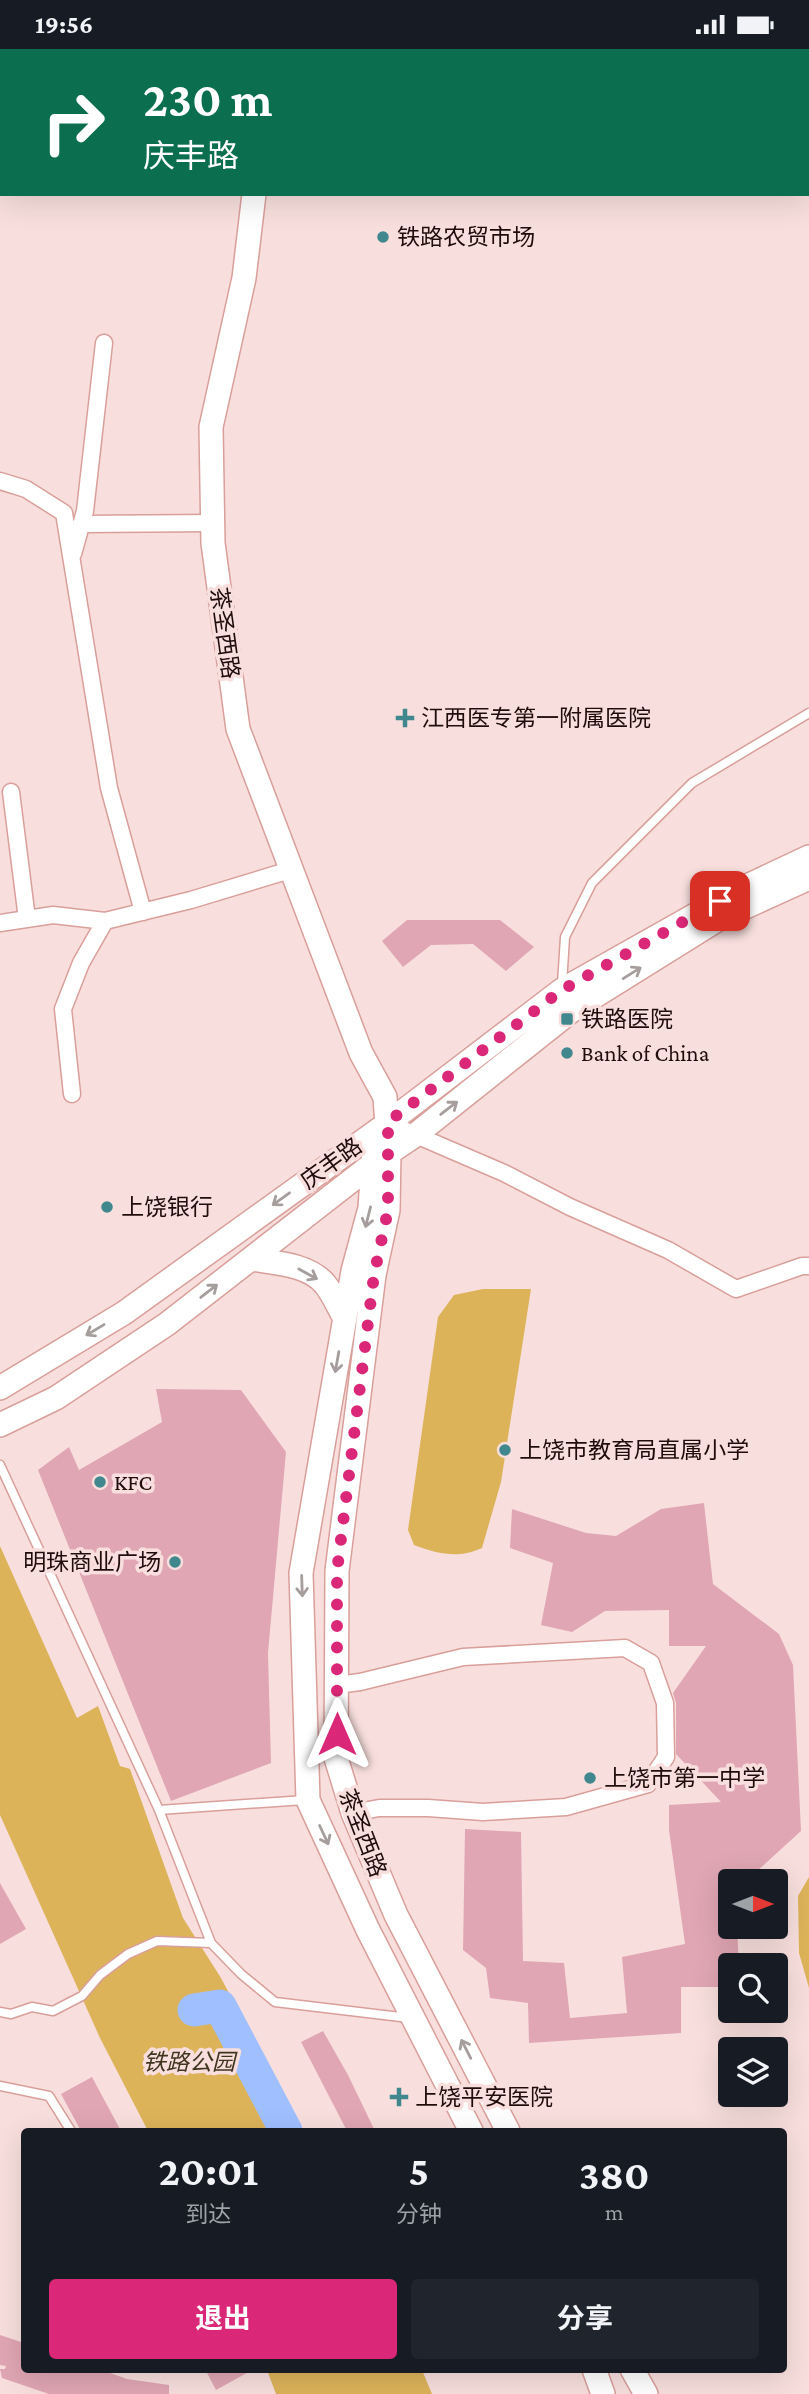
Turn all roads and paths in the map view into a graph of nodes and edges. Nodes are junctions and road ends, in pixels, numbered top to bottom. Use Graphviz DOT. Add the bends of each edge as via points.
graph roads {
  1 [pos="254,196"];
  2 [pos="104,343"];
  3 [pos="0,481"];
  4 [pos="213,523"];
  5 [pos="81,524"];
  6 [pos="72,559"];
  7 [pos="809,713"];
  8 [pos="11,792"];
  9 [pos="809,856"];
  10 [pos="290,870"];
  11 [pos="809,878"];
  12 [pos="144,912"];
  13 [pos="27,919"];
  14 [pos="105,921"];
  15 [pos="0,923"];
  16 [pos="562,990"];
  17 [pos="72,1094"];
  18 [pos="381,1127"];
  19 [pos="414,1136"];
  20 [pos="382,1158"];
  21 [pos="251,1259"];
  22 [pos="809,1266"];
  23 [pos="345,1319"];
  24 [pos="0,1388"];
  25 [pos="0,1425"];
  26 [pos="0,1465"];
  27 [pos="337,1685"];
  28 [pos="308,1800"];
  29 [pos="159,1811"];
  30 [pos="353,1813"];
  31 [pos="211,1943"];
  32 [pos="0,2012"];
  33 [pos="412,2019"];
  34 [pos="0,2086"];
  35 [pos="69,2128"];
  36 [pos="469,2128"];
  37 [pos="506,2128"];
  38 [pos="595,2373"];
  39 [pos="634,2373"];
  40 [pos="603,2394"];
  41 [pos="646,2394"];
  1 -- 4 [label="main road, 茶圣西路" via="244,278 211,426"];
  2 -- 5 [label="street"];
  3 -- 6 [label="street" via="26,489 64,513"];
  4 -- 5 [label="street"];
  4 -- 10 [label="main road, 茶圣西路" via="238,729"];
  5 -- 6 [label="street"];
  6 -- 12 [label="street" via="109,788"];
  7 -- 16 [label="lane" via="692,783 592,883 565,937"];
  8 -- 13 [label="street"];
  9 -- 16 [label="main road, 庆丰路"];
  10 -- 12 [label="street"];
  10 -- 18 [label="main road, 茶圣西路" via="361,1053 385,1097"];
  19 -- 11 [label="main road, one-way" via="571,1011 717,920"];
  12 -- 14 [label="street"];
  13 -- 14 [label="street" via="53,915"];
  13 -- 15 [label="street"];
  14 -- 17 [label="street" via="81,963 64,1009"];
  16 -- 18 [label="main road, 庆丰路"];
  18 -- 19 [label="street"];
  18 -- 20 [label="main road, 茶圣西路"];
  18 -- 24 [label="main road, 庆丰路, one-way" via="124,1313"];
  19 -- 20 [label="main road"];
  19 -- 22 [label="street" via="668,1250 736,1289"];
  20 -- 21 [label="main road"];
  20 -- 23 [label="main road, 茶圣西路, one-way"];
  20 -- 27 [label="main road, 茶圣西路" via="388,1210 374,1275 337,1571"];
  21 -- 23 [label="main road, one-way" via="301,1268 324,1283"];
  25 -- 21 [label="main road, one-way" via="67,1391 167,1324"];
  23 -- 28 [label="main road, 茶圣西路, one-way" via="301,1573"];
  26 -- 29 [label="lane"];
  27 -- 30 [label="main road, 茶圣西路" via="336,1758"];
  27 -- 30 [label="street" via="463,1657 625,1649 651,1663 665,1703 666,1757 648,1784 566,1807 482,1812 379,1808"];
  28 -- 29 [label="lane"];
  28 -- 33 [label="main road, 茶圣西路, one-way"];
  29 -- 31 [label="lane"];
  37 -- 30 [label="main road, 茶圣西路, one-way" via="396,1915"];
  31 -- 32 [label="lane" via="157,1941 128,1954 82,1996 53,2011 32,2007 11,2014"];
  31 -- 33 [label="lane" via="275,2002"];
  33 -- 36 [label="main road, 茶圣西路"];
  34 -- 35 [label="lane" via="49,2096"];
  38 -- 40 [label="main road"];
  39 -- 41 [label="main road"];
}
